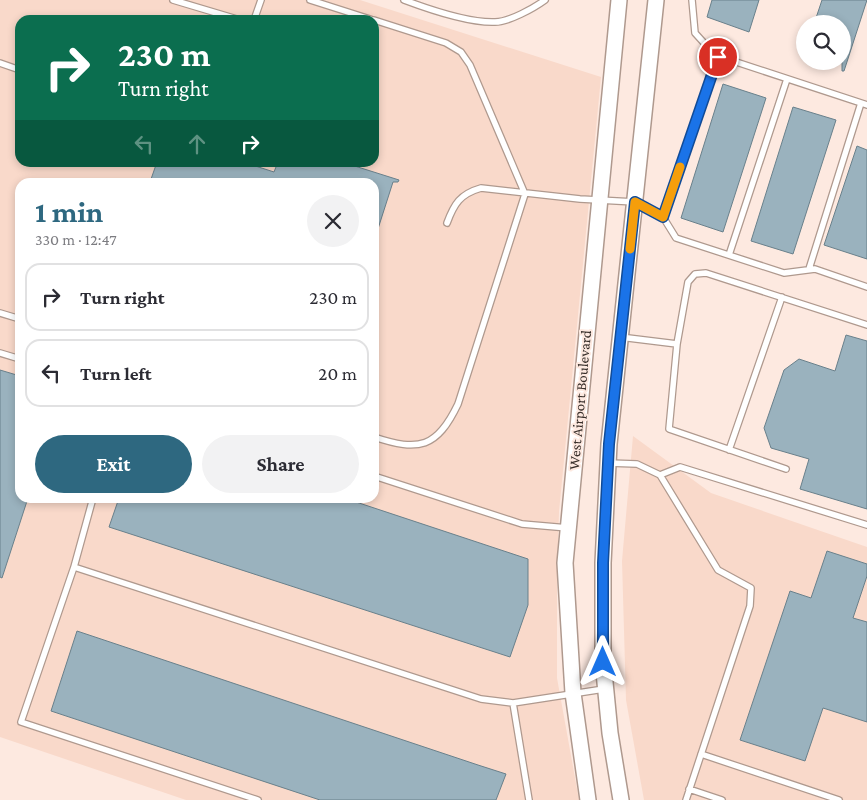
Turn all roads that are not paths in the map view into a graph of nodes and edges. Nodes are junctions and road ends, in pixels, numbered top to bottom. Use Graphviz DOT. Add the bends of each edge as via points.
graph roads {
  1 [pos="173,0"];
  2 [pos="261,0"];
  3 [pos="310,0"];
  4 [pos="404,0"];
  5 [pos="544,0"];
  6 [pos="619,0"];
  7 [pos="656,0"];
  8 [pos="692,0"];
  9 [pos="223,15"];
  10 [pos="256,15"];
  11 [pos="357,15"];
  12 [pos="379,22"];
  13 [pos="718,57"];
  14 [pos="0,63"];
  15 [pos="15,68"];
  16 [pos="787,79"];
  17 [pos="864,104"];
  18 [pos="525,194"];
  19 [pos="598,201"];
  20 [pos="635,202"];
  21 [pos="663,217"];
  22 [pos="447,223"];
  23 [pos="729,255"];
  24 [pos="809,270"];
  25 [pos="867,287"];
  26 [pos="782,297"];
  27 [pos="0,313"];
  28 [pos="15,318"];
  29 [pos="867,325"];
  30 [pos="620,338"];
  31 [pos="677,344"];
  32 [pos="0,353"];
  33 [pos="15,358"];
  34 [pos="379,439"];
  35 [pos="729,450"];
  36 [pos="608,463"];
  37 [pos="786,469"];
  38 [pos="660,475"];
  39 [pos="379,478"];
  40 [pos="92,503"];
  41 [pos="867,525"];
  42 [pos="568,528"];
  43 [pos="74,567"];
  44 [pos="606,689"];
  45 [pos="573,693"];
  46 [pos="513,703"];
  47 [pos="701,754"];
  48 [pos="689,790"];
  49 [pos="258,800"];
  50 [pos="529,800"];
  51 [pos="588,800"];
  52 [pos="621,800"];
  53 [pos="686,800"];
  54 [pos="722,800"];
  55 [pos="839,800"];
  1 -- 9 [label="lane"];
  2 -- 10 [label="lane"];
  3 -- 11 [label="lane"];
  4 -- 5 [label="lane" via="496,23 533,9"];
  6 -- 19 [label="main road, West Airport Boulevard"];
  7 -- 20 [label="main road"];
  8 -- 13 [label="lane" via="695,33"];
  12 -- 18 [label="lane" via="446,43 461,52 470,65"];
  13 -- 16 [label="lane"];
  13 -- 21 [label="lane"];
  14 -- 15 [label="lane"];
  16 -- 17 [label="lane"];
  16 -- 23 [label="lane"];
  17 -- 24 [label="lane"];
  18 -- 19 [label="lane"];
  18 -- 22 [label="lane" via="481,188 467,192 455,203"];
  18 -- 34 [label="lane" via="458,404 448,426 432,440 414,446"];
  19 -- 20 [label="lane"];
  19 -- 42 [label="main road, West Airport Boulevard"];
  20 -- 21 [label="lane"];
  20 -- 30 [label="main road"];
  21 -- 23 [label="lane" via="676,238"];
  23 -- 24 [label="lane" via="784,273"];
  24 -- 25 [label="lane" via="815,269"];
  26 -- 29 [label="lane"];
  26 -- 31 [label="lane" via="706,273 696,274 688,282 683,300"];
  26 -- 35 [label="lane"];
  27 -- 28 [label="lane"];
  30 -- 31 [label="lane"];
  30 -- 36 [label="main road"];
  31 -- 35 [label="lane" via="669,429"];
  32 -- 33 [label="lane"];
  35 -- 37 [label="lane"];
  36 -- 38 [label="lane" via="638,464"];
  36 -- 44 [label="main road" via="603,563"];
  38 -- 41 [label="lane" via="680,467"];
  38 -- 47 [label="lane" via="718,570 751,588 750,606"];
  39 -- 42 [label="lane" via="522,524"];
  40 -- 43 [label="lane"];
  42 -- 45 [label="main road, West Airport Boulevard" via="565,562"];
  43 -- 46 [label="lane" via="481,699"];
  43 -- 49 [label="lane" via="21,722"];
  44 -- 45 [label="lane"];
  44 -- 52 [label="main road"];
  45 -- 46 [label="lane"];
  45 -- 51 [label="main road, West Airport Boulevard"];
  46 -- 50 [label="lane"];
  47 -- 48 [label="lane"];
  47 -- 55 [label="lane"];
  48 -- 53 [label="lane"];
  48 -- 54 [label="lane"];
}
